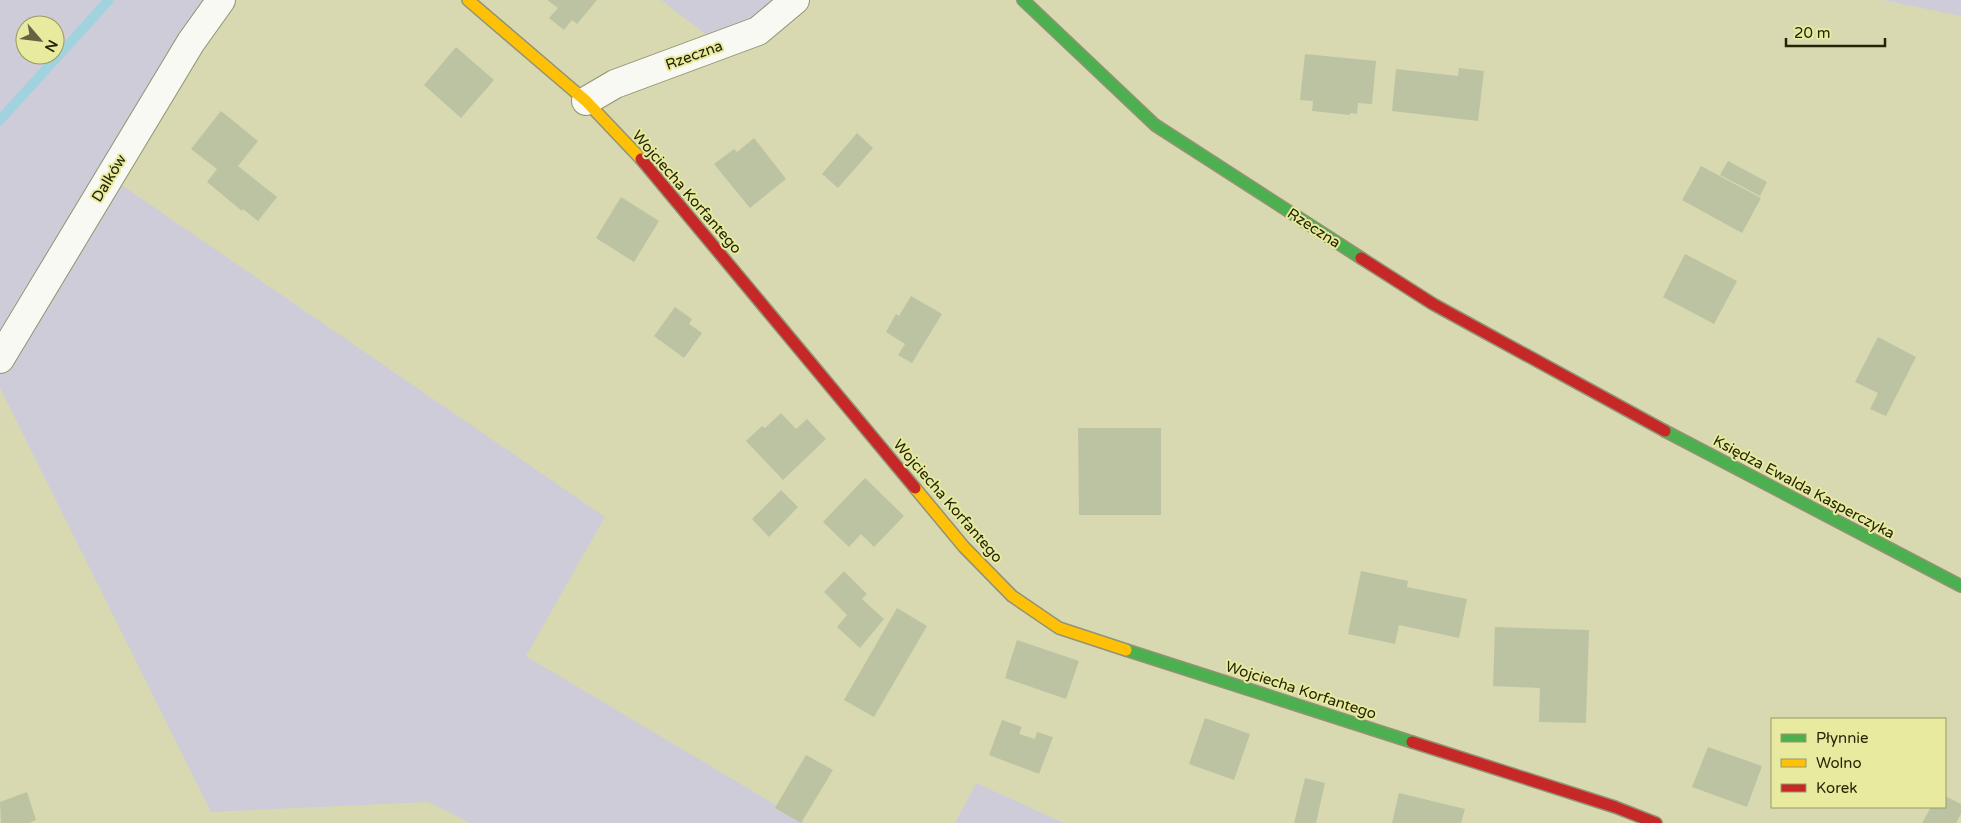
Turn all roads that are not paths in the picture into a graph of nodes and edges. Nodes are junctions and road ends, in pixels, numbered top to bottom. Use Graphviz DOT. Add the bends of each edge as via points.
graph roads {
  1 [pos="221,0"];
  2 [pos="468,0"];
  3 [pos="795,0"];
  4 [pos="1023,0"];
  5 [pos="586,101"];
  6 [pos="0,359"];
  7 [pos="1634,415"];
  8 [pos="1961,586"];
  9 [pos="1656,823"];
  1 -- 6 [label="street, Dalków" via="191,42"];
  2 -- 5 [label="street, Wojciecha Korfantego"];
  3 -- 5 [label="street, Rzeczna" via="758,31 615,84"];
  4 -- 7 [label="street, Rzeczna" via="1155,125 1433,304"];
  5 -- 9 [label="street, Wojciecha Korfantego" via="651,169 964,547 1012,596 1059,628 1616,807"];
  7 -- 8 [label="street, Księdza Ewalda Kasperczyka"];
}
